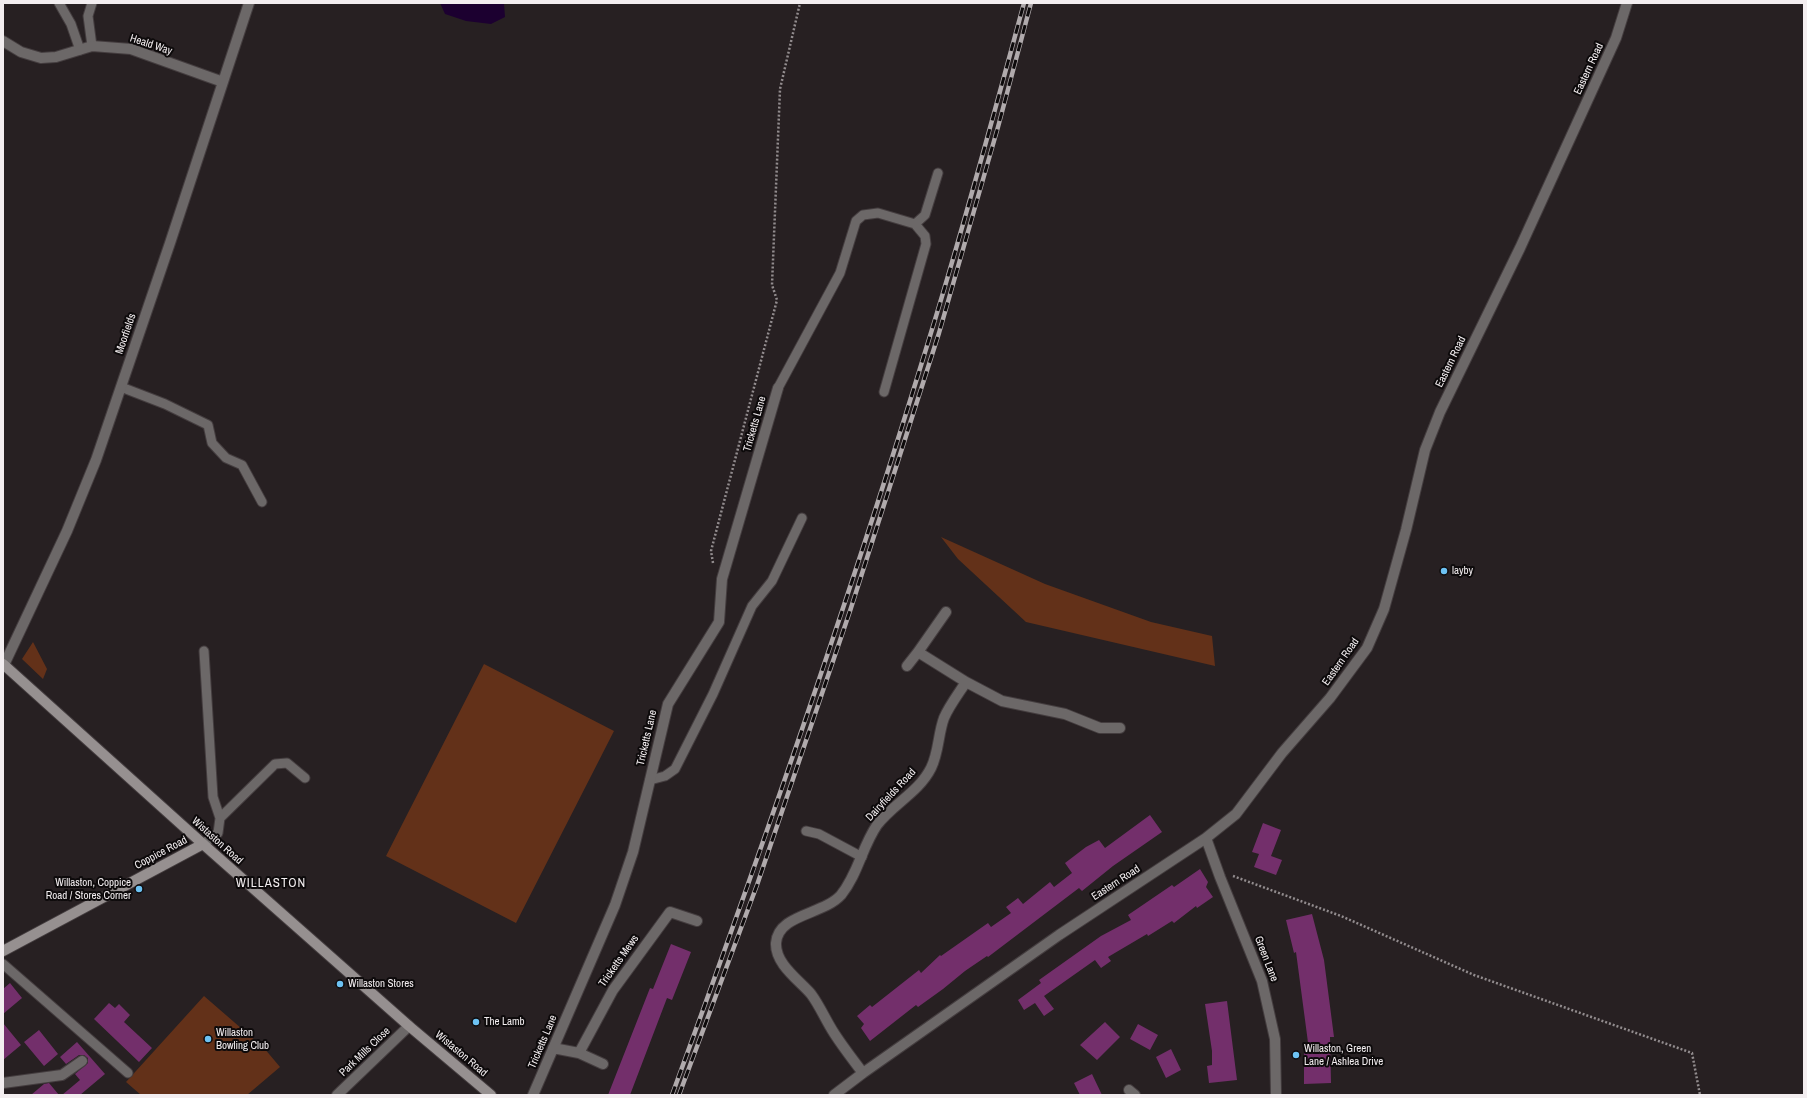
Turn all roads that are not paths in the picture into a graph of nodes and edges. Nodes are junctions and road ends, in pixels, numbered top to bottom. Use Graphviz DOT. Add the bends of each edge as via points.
graph roads {
  1 [pos="59,3"];
  2 [pos="92,3"];
  3 [pos="249,3"];
  4 [pos="1627,3"];
  5 [pos="3,41"];
  6 [pos="92,46"];
  7 [pos="80,50"];
  8 [pos="223,82"];
  9 [pos="938,173"];
  10 [pos="915,224"];
  11 [pos="121,387"];
  12 [pos="778,388"];
  13 [pos="884,392"];
  14 [pos="262,502"];
  15 [pos="802,518"];
  16 [pos="946,612"];
  17 [pos="204,650"];
  18 [pos="918,652"];
  19 [pos="3,665"];
  20 [pos="907,666"];
  21 [pos="966,682"];
  22 [pos="1120,728"];
  23 [pos="304,778"];
  24 [pos="650,780"];
  25 [pos="220,818"];
  26 [pos="806,831"];
  27 [pos="1206,838"];
  28 [pos="203,844"];
  29 [pos="862,857"];
  30 [pos="697,922"];
  31 [pos="3,951"];
  32 [pos="3,964"];
  33 [pos="409,1026"];
  34 [pos="553,1048"];
  35 [pos="579,1053"];
  36 [pos="82,1061"];
  37 [pos="603,1064"];
  38 [pos="128,1073"];
  39 [pos="863,1073"];
  40 [pos="3,1083"];
  41 [pos="337,1095"];
  42 [pos="491,1095"];
  43 [pos="533,1095"];
  44 [pos="834,1095"];
  45 [pos="1276,1095"];
  1 -- 7 [label="lane" via="71,24"];
  2 -- 6 [label="lane" via="88,16"];
  3 -- 8 [label="street, Moorfields"];
  4 -- 27 [label="street, Eastern Road" via="1616,38 1520,248 1440,412 1426,450 1384,609 1367,648 1236,814"];
  5 -- 7 [label="street, Heald Way" via="21,52 41,58 56,57"];
  6 -- 7 [label="street, Heald Way"];
  6 -- 8 [label="street, Heald Way" via="131,49"];
  8 -- 11 [label="street, Moorfields"];
  9 -- 10 [label="lane" via="925,215"];
  10 -- 12 [label="lane" via="878,213 863,215 856,221 840,273"];
  10 -- 13 [label="lane" via="925,236 926,244"];
  11 -- 14 [label="lane" via="165,404 208,425 212,443 226,458 242,465"];
  11 -- 19 [label="street, Moorfields" via="96,460 67,531"];
  12 -- 24 [label="street, Tricketts Lane" via="722,579 719,622 668,704"];
  15 -- 24 [label="lane" via="772,581 752,606 713,694 675,768 665,776"];
  16 -- 18 [label="street"];
  17 -- 25 [label="lane" via="213,797"];
  18 -- 20 [label="street"];
  18 -- 21 [label="street"];
  19 -- 28 [label="street, Wistaston Road"];
  21 -- 22 [label="street" via="1002,701 1065,714 1100,728"];
  21 -- 29 [label="street, Dairyfields Road" via="944,718 936,756 927,774 914,791 878,824"];
  23 -- 25 [label="lane" via="287,763 275,764"];
  24 -- 34 [label="street, Tricketts Lane" via="633,852 615,905"];
  25 -- 28 [label="lane" via="218,833"];
  26 -- 29 [label="lane" via="819,834"];
  27 -- 39 [label="street, Eastern Road" via="1059,935"];
  27 -- 45 [label="street, Green Lane" via="1262,980 1275,1040"];
  28 -- 31 [label="street, Coppice Road"];
  28 -- 33 [label="street, Wistaston Road"];
  29 -- 39 [label="street, Dairyfields Road" via="840,896 821,909 790,921 780,930 776,942 780,959 811,994 834,1034"];
  30 -- 35 [label="street, Tricketts Mews" via="670,912 613,990"];
  32 -- 38 [label="lane"];
  33 -- 41 [label="street, Park Mills Close"];
  33 -- 42 [label="street, Wistaston Road"];
  34 -- 35 [label="street"];
  34 -- 43 [label="street, Tricketts Lane"];
  35 -- 37 [label="street"];
  36 -- 40 [label="street" via="62,1075"];
  39 -- 44 [label="street, Eastern Road"];
}
